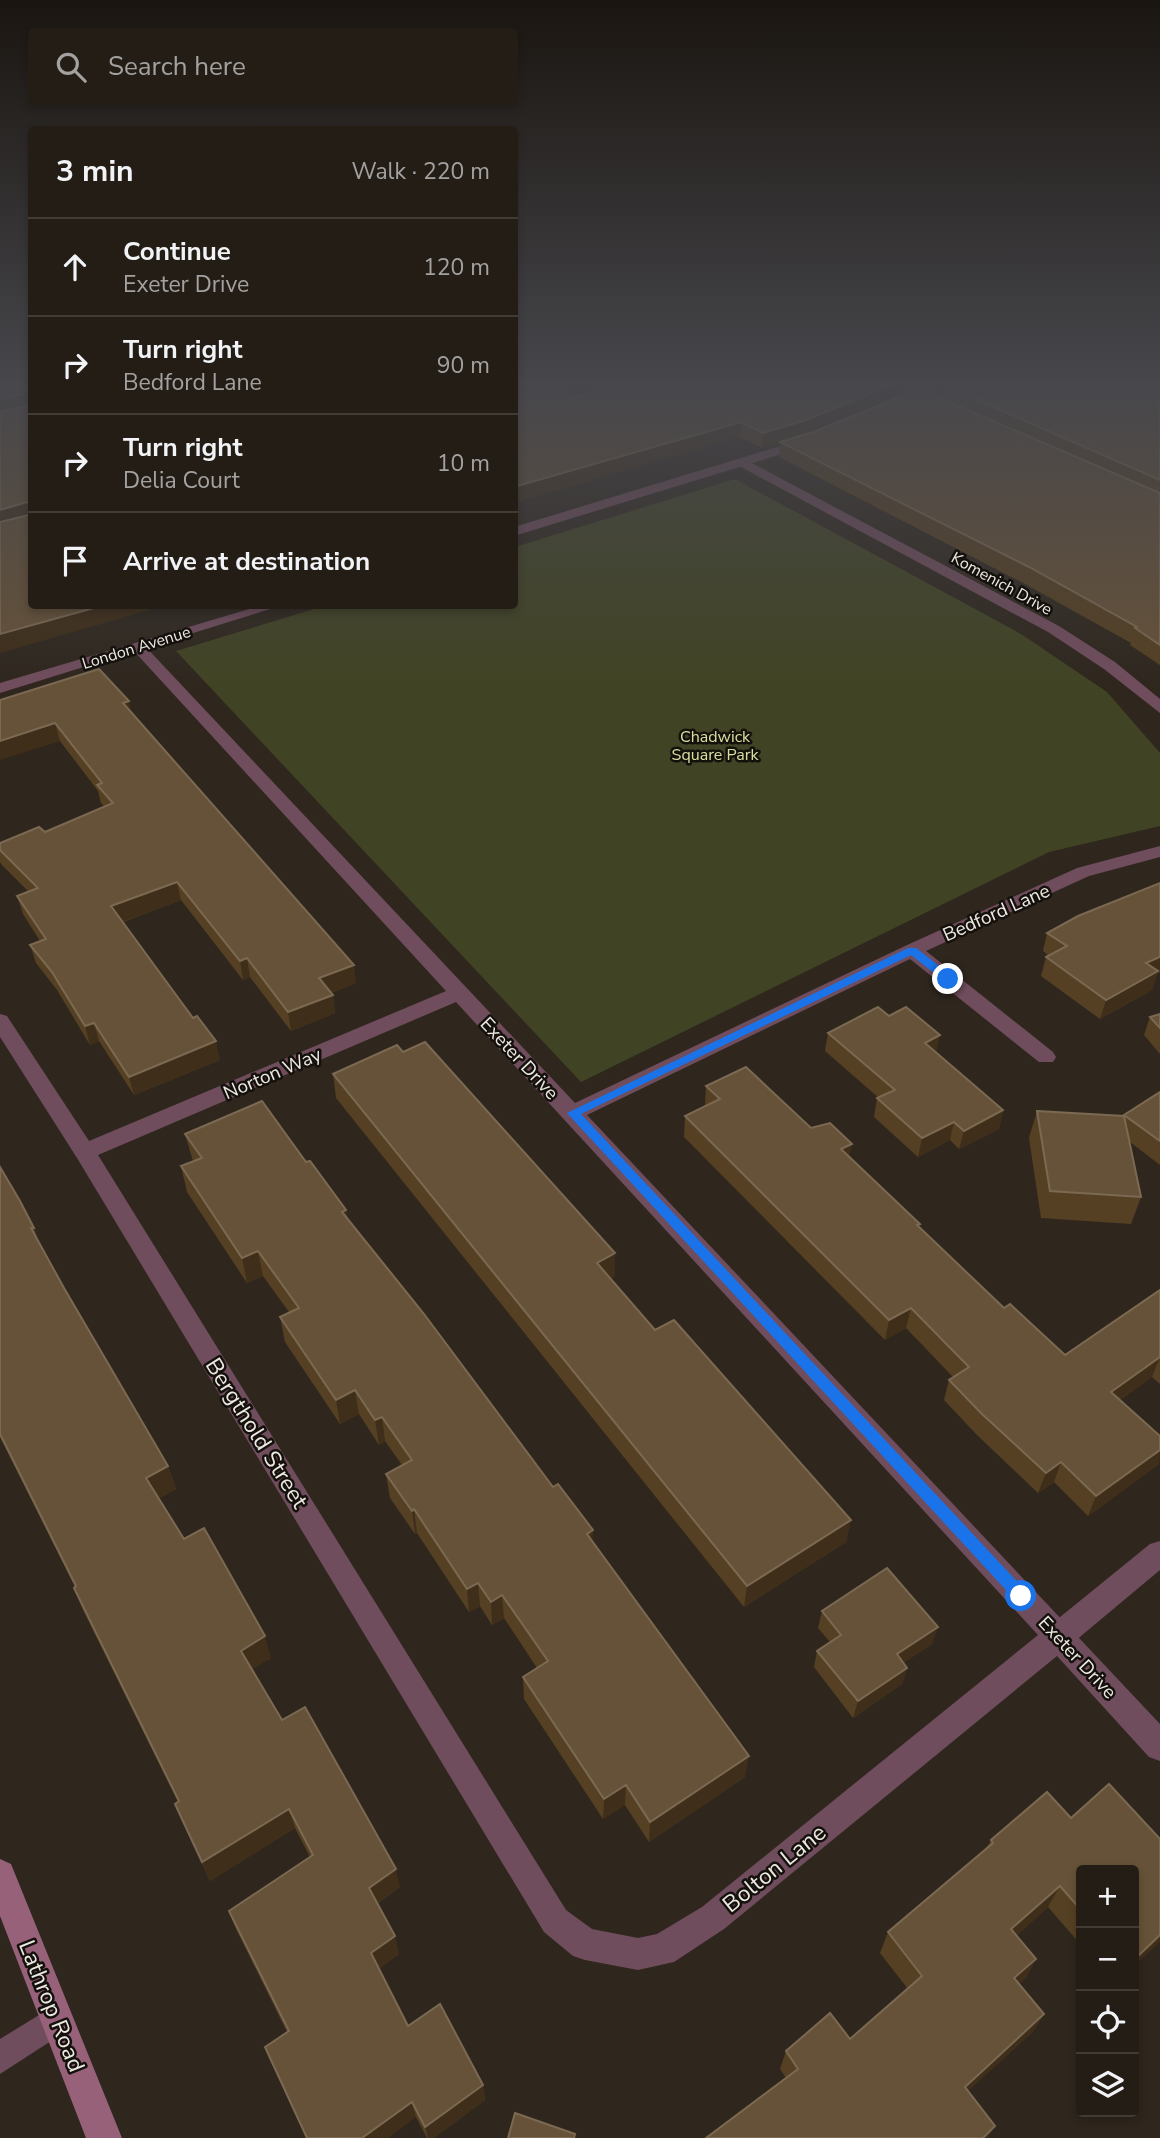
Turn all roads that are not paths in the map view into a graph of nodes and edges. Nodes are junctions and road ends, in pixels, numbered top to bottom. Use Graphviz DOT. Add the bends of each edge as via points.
graph roads {
  1 [pos="665,487"];
  2 [pos="786,487"];
  3 [pos="518,531"];
  4 [pos="262,609"];
  5 [pos="138,647"];
  6 [pos="0,688"];
  7 [pos="1160,708"];
  8 [pos="1160,850"];
  9 [pos="912,950"];
  10 [pos="460,993"];
  11 [pos="0,1021"];
  12 [pos="1045,1057"];
  13 [pos="573,1113"];
  14 [pos="85,1153"];
  15 [pos="1160,1553"];
  16 [pos="1059,1636"];
  17 [pos="429,1714"];
  18 [pos="1160,1746"];
  19 [pos="0,1875"];
  20 [pos="57,2019"];
  21 [pos="0,2058"];
  22 [pos="104,2138"];
  1 -- 3 [label="street"];
  2 -- 7 [label="street, Komenich Drive" via="1009,604 1101,660"];
  4 -- 5 [label="street, London Avenue"];
  5 -- 6 [label="street, London Avenue"];
  5 -- 10 [label="street, Exeter Drive"];
  8 -- 9 [label="street, Bedford Lane" via="1083,872"];
  9 -- 12 [label="street"];
  9 -- 13 [label="street, Bedford Lane"];
  10 -- 13 [label="street, Exeter Drive"];
  10 -- 14 [label="street, Norton Way"];
  11 -- 14 [label="street, Bergthold Street"];
  13 -- 16 [label="street, Exeter Drive"];
  14 -- 17 [label="street, Bergthold Street"];
  15 -- 16 [label="street, Bolton Lane"];
  16 -- 17 [label="street, Bolton Lane" via="713,1918 662,1950 638,1954 585,1944 555,1921"];
  16 -- 18 [label="street, Exeter Drive"];
  19 -- 20 [label="main road, Lathrop Road"];
  20 -- 21 [label="lane"];
  20 -- 22 [label="main road, Lathrop Road"];
}
